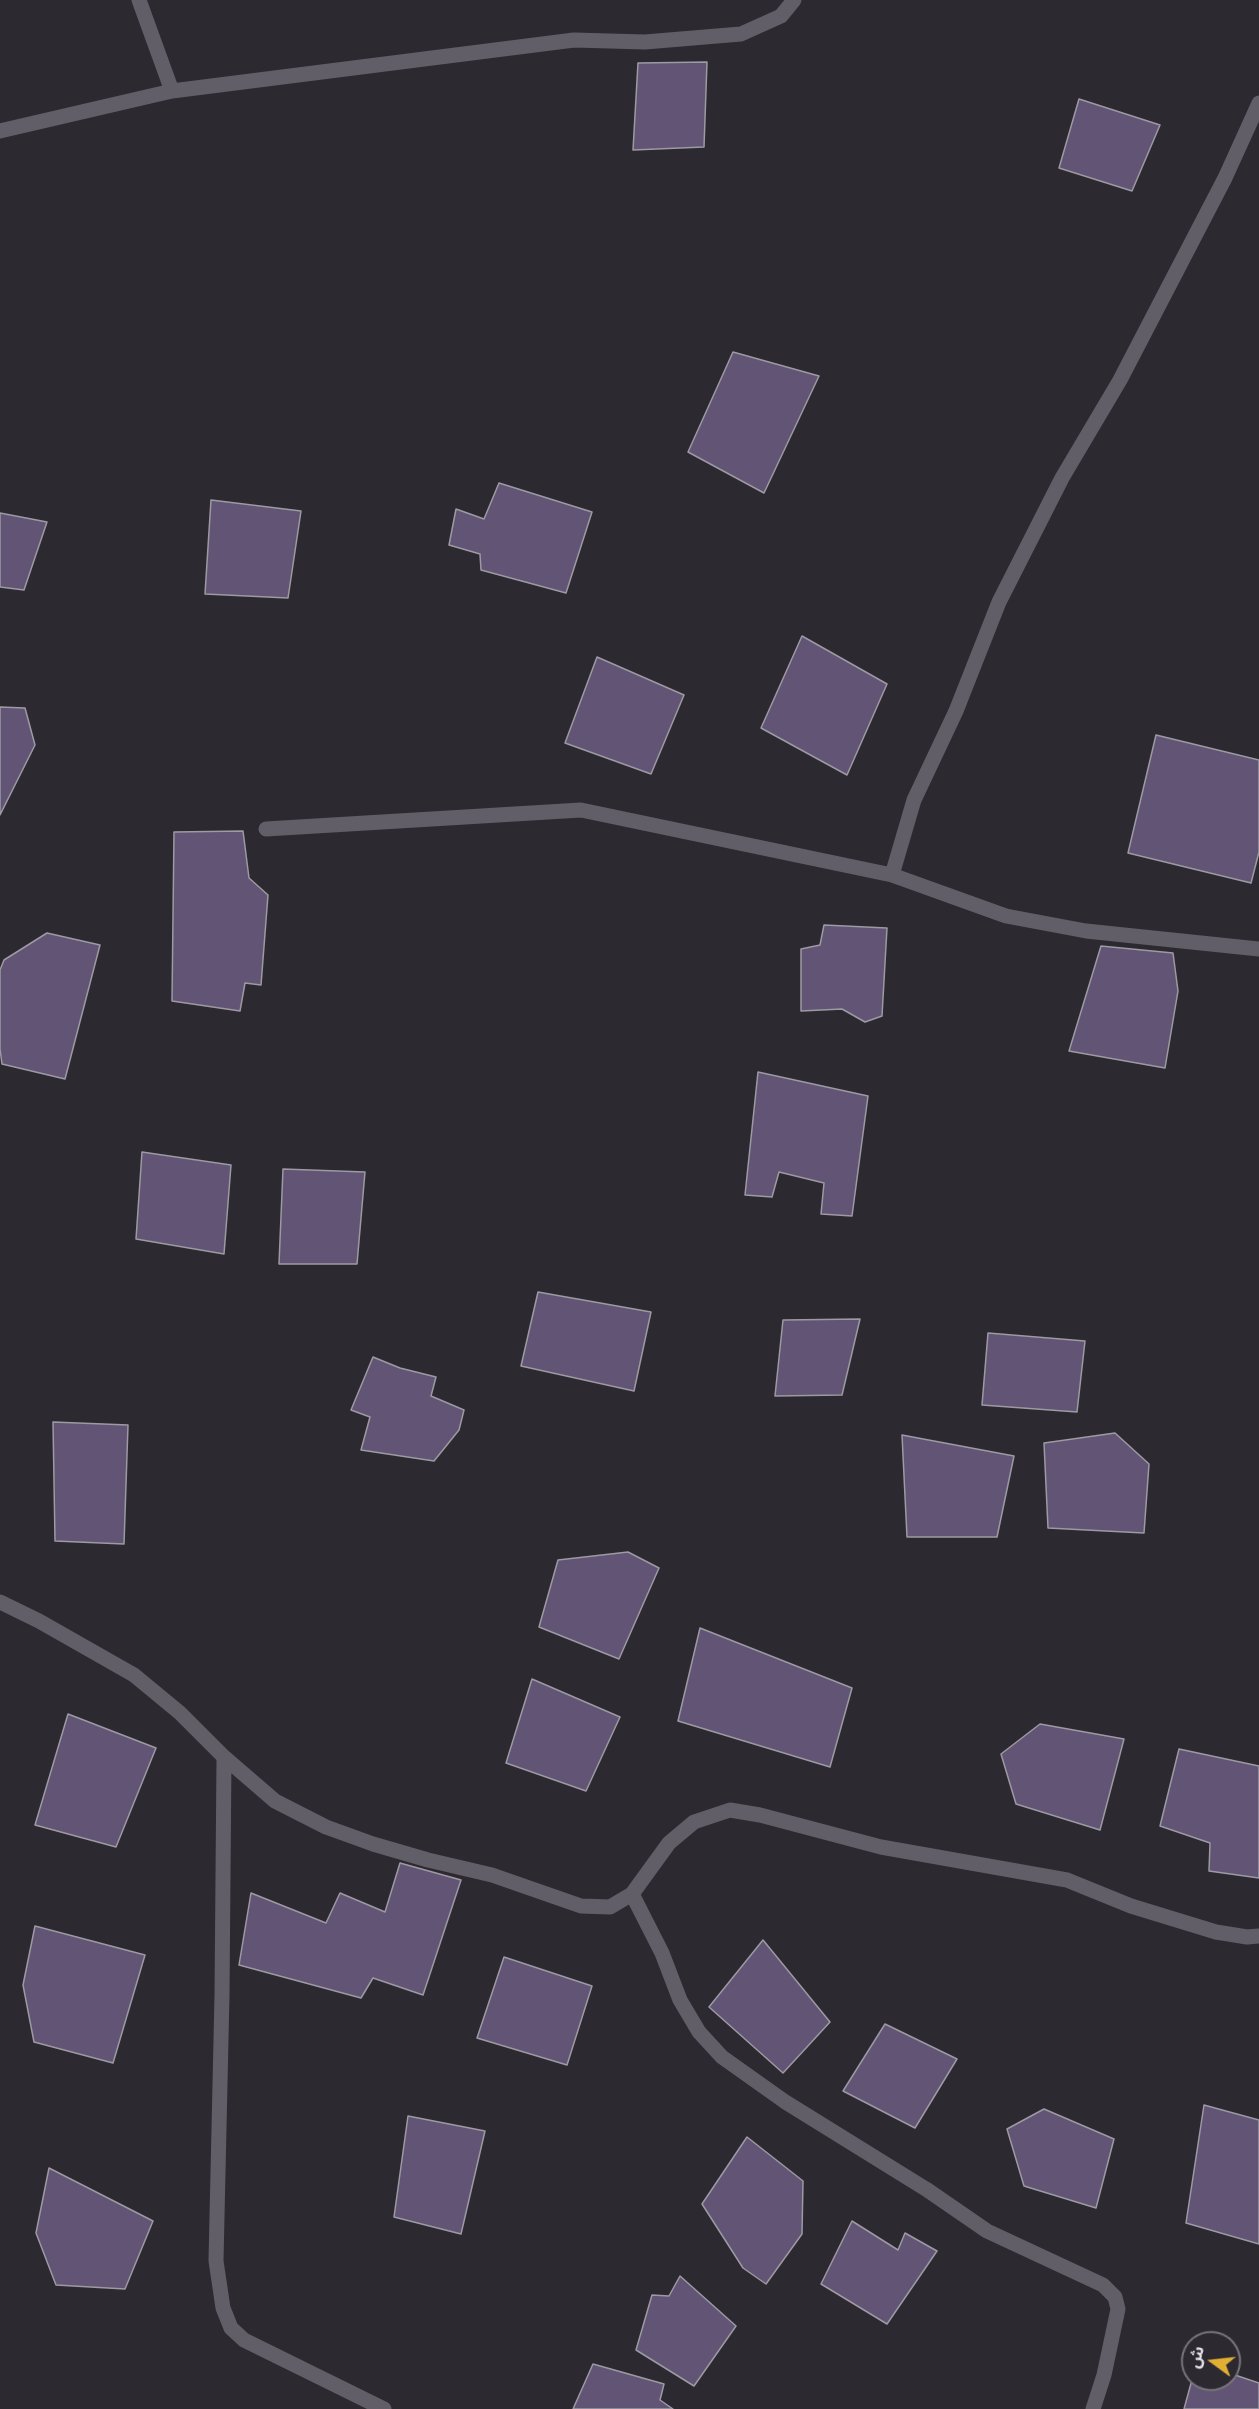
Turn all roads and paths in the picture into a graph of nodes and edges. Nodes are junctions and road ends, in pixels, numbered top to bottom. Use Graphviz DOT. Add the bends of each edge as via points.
graph roads {
  1 [pos="138,0"];
  2 [pos="794,0"];
  3 [pos="172,91"];
  4 [pos="1259,103"];
  5 [pos="0,131"];
  6 [pos="266,829"];
  7 [pos="891,875"];
  8 [pos="1259,949"];
  9 [pos="0,1602"];
  10 [pos="224,1757"];
  11 [pos="632,1894"];
  12 [pos="1259,1936"];
  13 [pos="384,2409"];
  14 [pos="1094,2409"];
  1 -- 3 [label="street"];
  2 -- 3 [label="street" via="781,16 741,34 645,42 574,40"];
  3 -- 5 [label="street"];
  4 -- 7 [label="street" via="1225,178 1120,380 1062,478 999,602 956,711 914,800"];
  6 -- 7 [label="street" via="581,810"];
  7 -- 8 [label="street" via="1006,916 1086,931"];
  9 -- 10 [label="street" via="134,1676 180,1713"];
  10 -- 11 [label="street" via="275,1801 326,1827 373,1844 492,1875 581,1906 610,1907"];
  10 -- 13 [label="street" via="216,2261 223,2308 231,2328 244,2340"];
  11 -- 12 [label="street" via="669,1843 694,1822 730,1810 880,1847 1067,1880 1131,1906 1216,1932"];
  11 -- 14 [label="street" via="680,2000 699,2032 722,2057 987,2231 1103,2285 1115,2297 1116,2324"];
}
